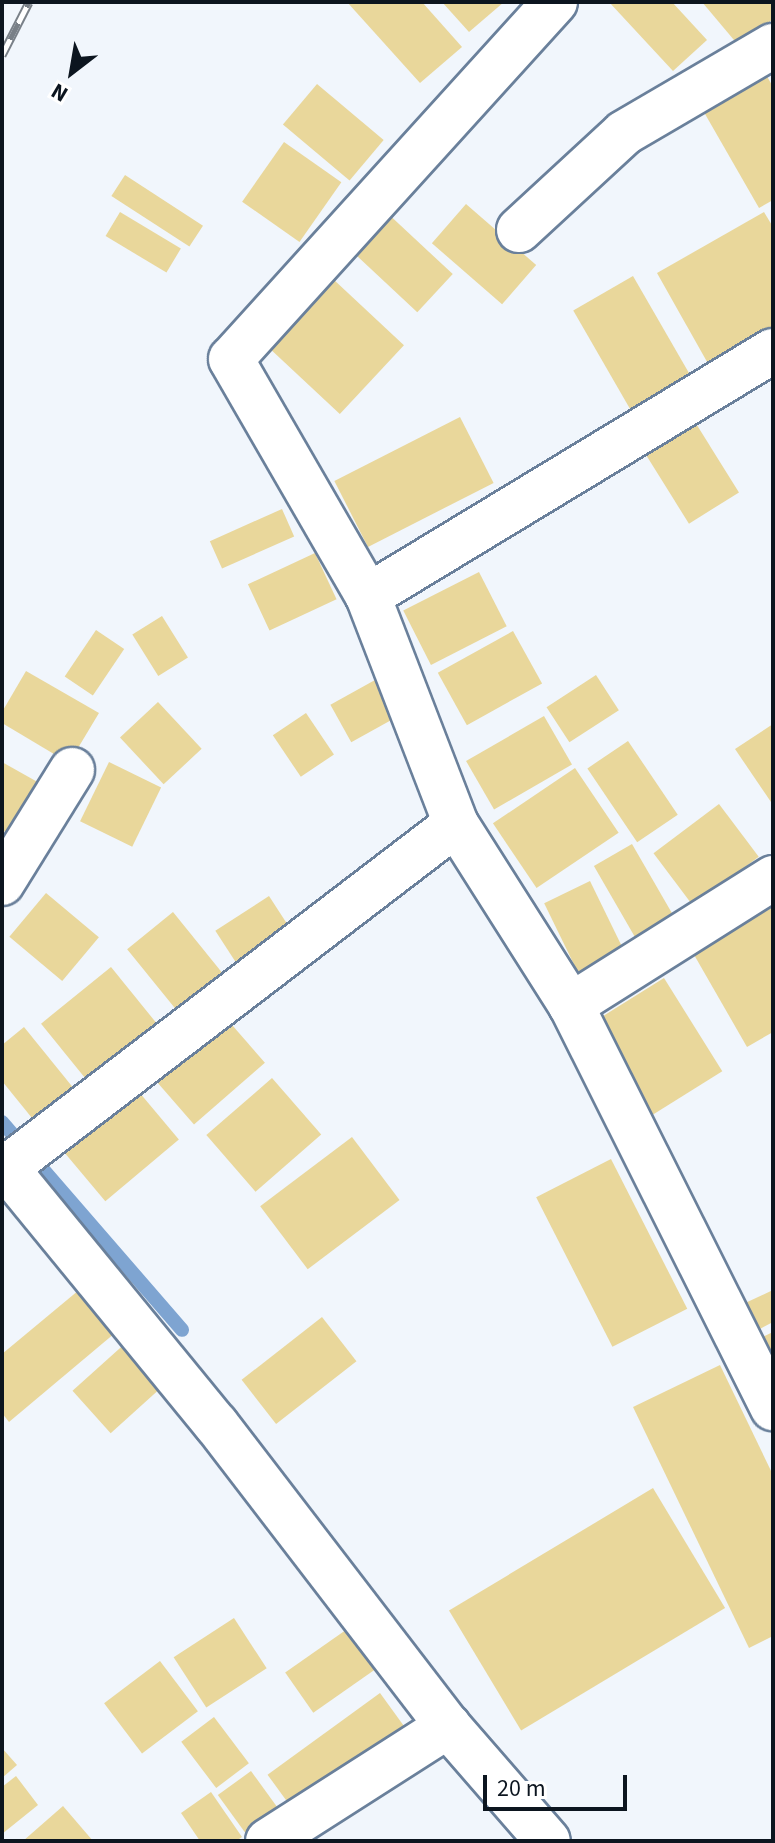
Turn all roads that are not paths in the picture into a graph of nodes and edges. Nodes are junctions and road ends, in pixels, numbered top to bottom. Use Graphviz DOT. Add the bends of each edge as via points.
graph roads {
  1 [pos="555,2"];
  2 [pos="773,46"];
  3 [pos="519,230"];
  4 [pos="773,351"];
  5 [pos="368,596"];
  6 [pos="72,770"];
  7 [pos="456,824"];
  8 [pos="773,878"];
  9 [pos="2,883"];
  10 [pos="571,1005"];
  11 [pos="6,1166"];
  12 [pos="773,1408"];
  13 [pos="448,1726"];
  14 [pos="268,1841"];
  15 [pos="548,1841"];
  1 -- 5 [label="street" via="231,359"];
  2 -- 3 [label="street" via="624,133"];
  4 -- 5 [label="street"];
  5 -- 7 [label="street"];
  6 -- 9 [label="street"];
  7 -- 10 [label="street"];
  7 -- 11 [label="street"];
  8 -- 10 [label="street"];
  10 -- 12 [label="street"];
  11 -- 13 [label="street" via="216,1424"];
  13 -- 14 [label="street"];
  13 -- 15 [label="street"];
}
